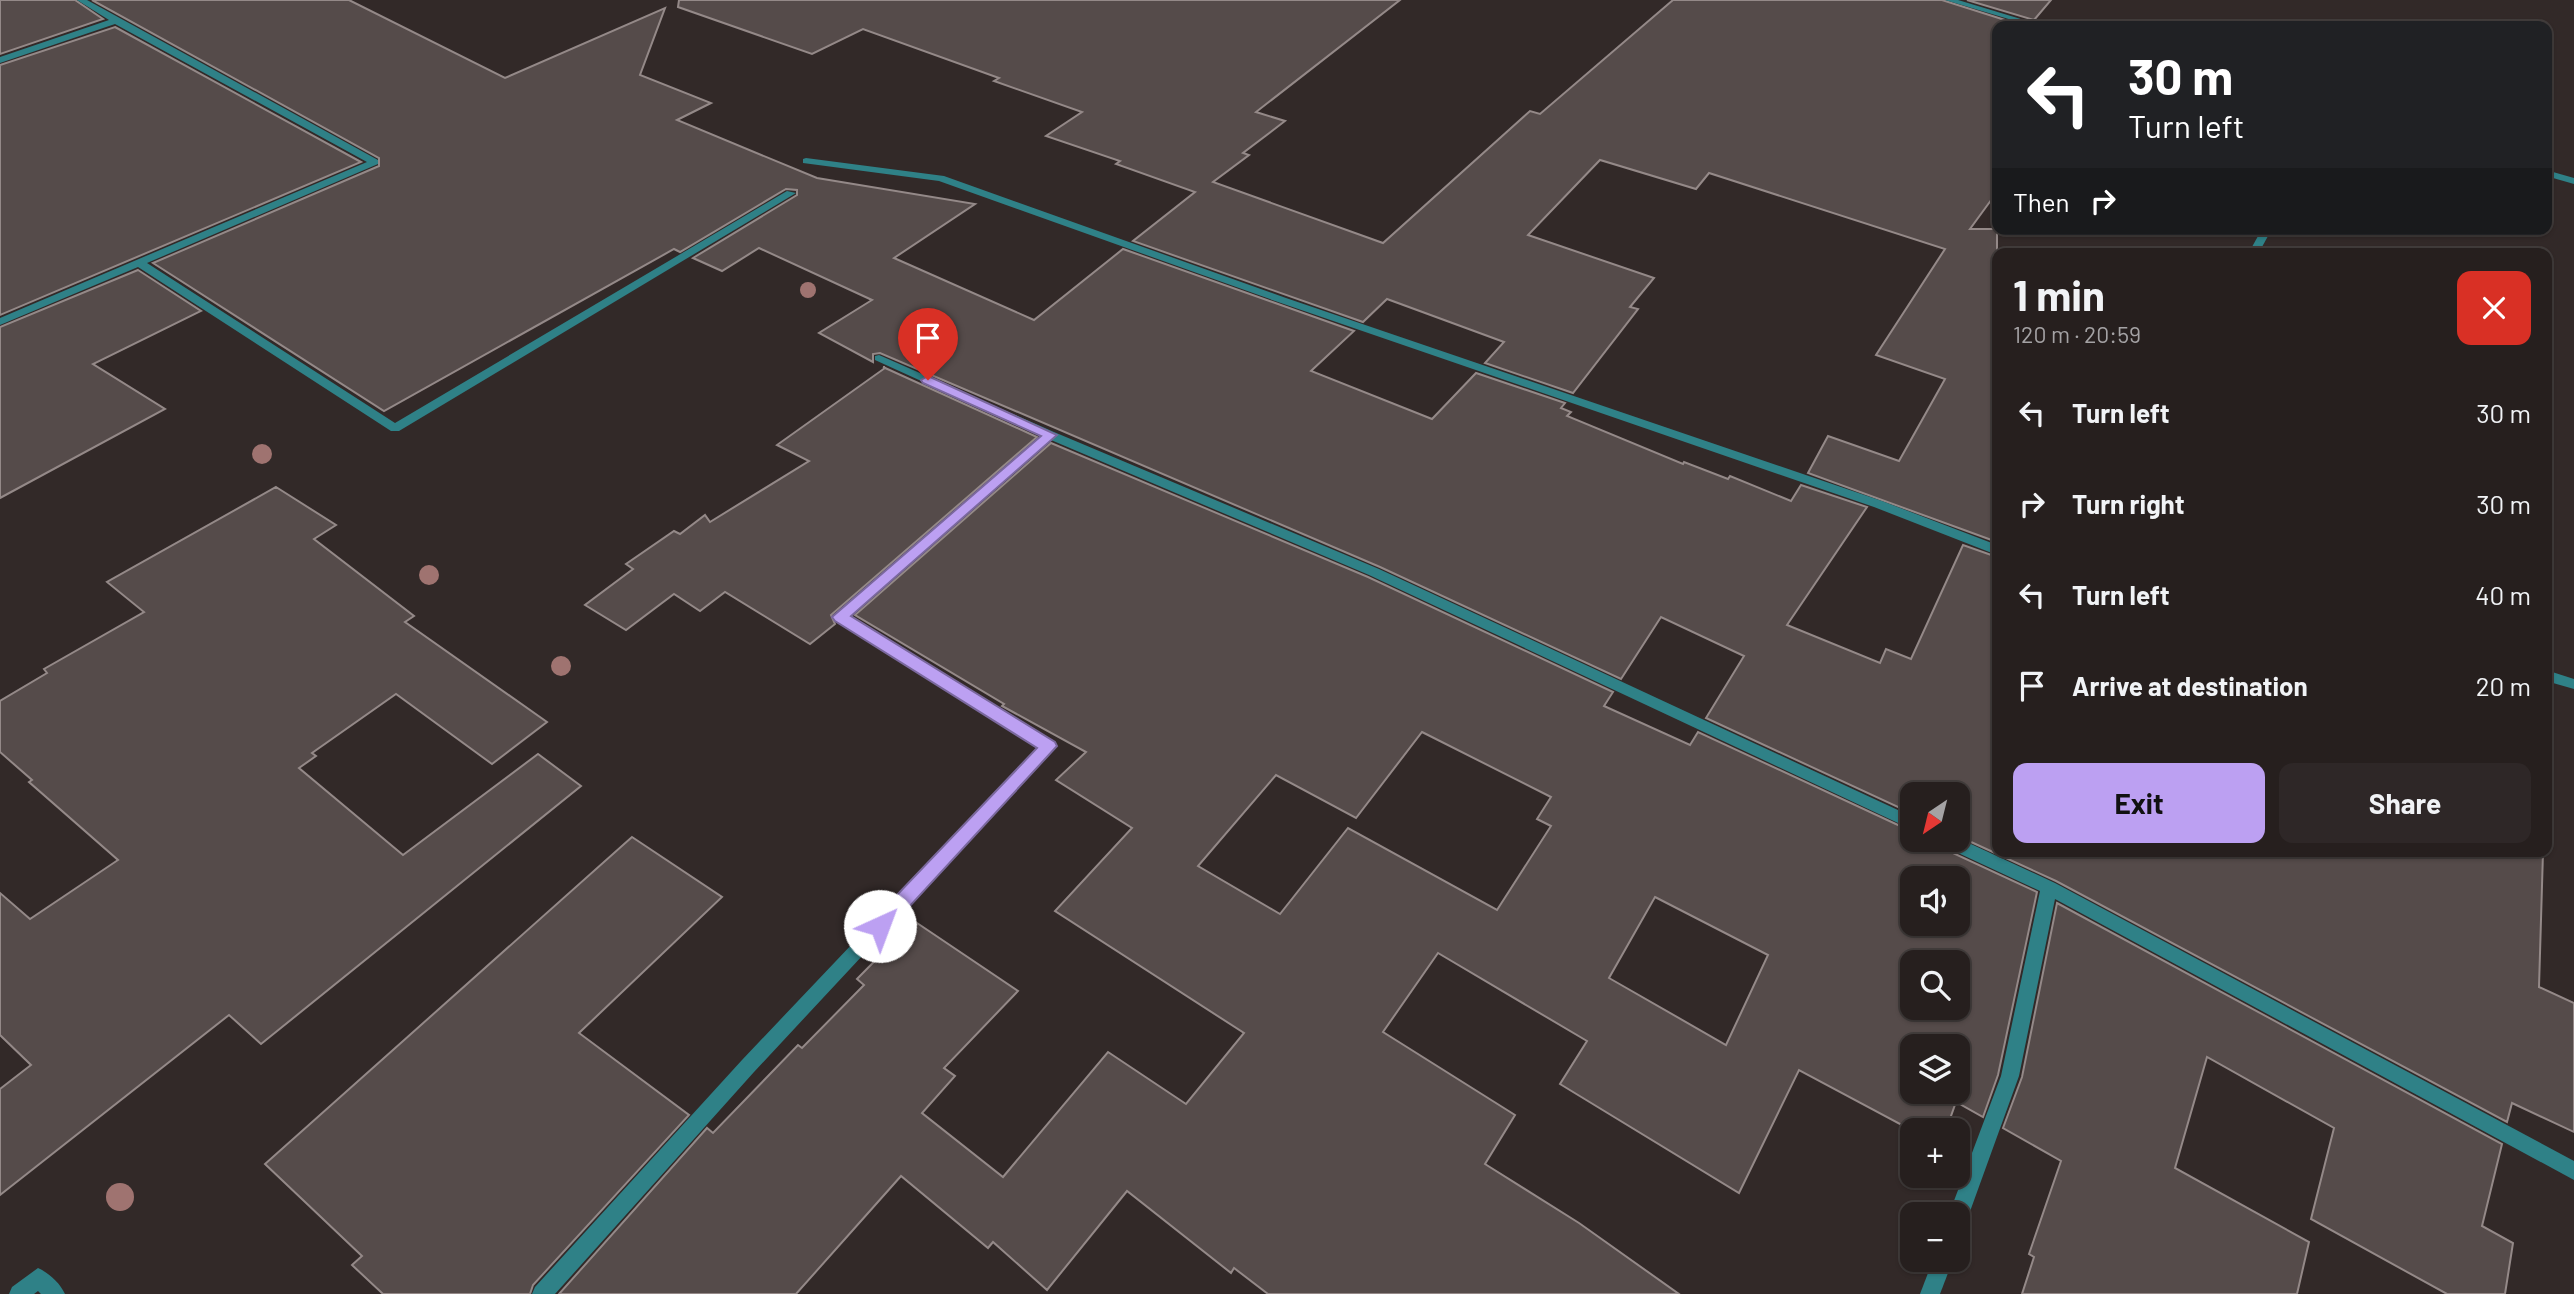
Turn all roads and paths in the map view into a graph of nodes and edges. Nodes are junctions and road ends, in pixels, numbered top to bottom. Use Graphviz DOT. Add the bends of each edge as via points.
graph roads {
  1 [pos="81,0"];
  2 [pos="1950,0"];
  3 [pos="116,21"];
  4 [pos="2023,21"];
  5 [pos="0,60"];
  6 [pos="806,161"];
  7 [pos="2552,175"];
  8 [pos="2574,181"];
  9 [pos="791,193"];
  10 [pos="139,263"];
  11 [pos="0,322"];
  12 [pos="879,358"];
  13 [pos="1050,435"];
  14 [pos="1992,548"];
  15 [pos="2552,677"];
  16 [pos="2574,684"];
  17 [pos="1900,818"];
  18 [pos="1970,851"];
  19 [pos="2049,888"];
  20 [pos="2574,1171"];
  21 [pos="1964,1202"];
  22 [pos="1938,1272"];
  23 [pos="19,1294"];
  24 [pos="55,1294"];
  25 [pos="542,1294"];
  26 [pos="1930,1294"];
  1 -- 3 [label="street"];
  2 -- 4 [label="street"];
  3 -- 5 [label="street"];
  3 -- 10 [label="street" via="375,162"];
  6 -- 14 [label="street" via="941,178 1878,504"];
  7 -- 8 [label="street"];
  9 -- 10 [label="street" via="395,428"];
  10 -- 11 [label="street"];
  12 -- 13 [label="street"];
  13 -- 17 [label="street" via="1374,572"];
  13 -- 25 [label="street" via="840,617 1049,746 748,1066"];
  15 -- 16 [label="street"];
  18 -- 19 [label="street"];
  19 -- 20 [label="street"];
  19 -- 21 [label="street" via="2010,1076"];
  22 -- 26 [label="street"];
  23 -- 24 [label="street" via="38,1278"];
}
